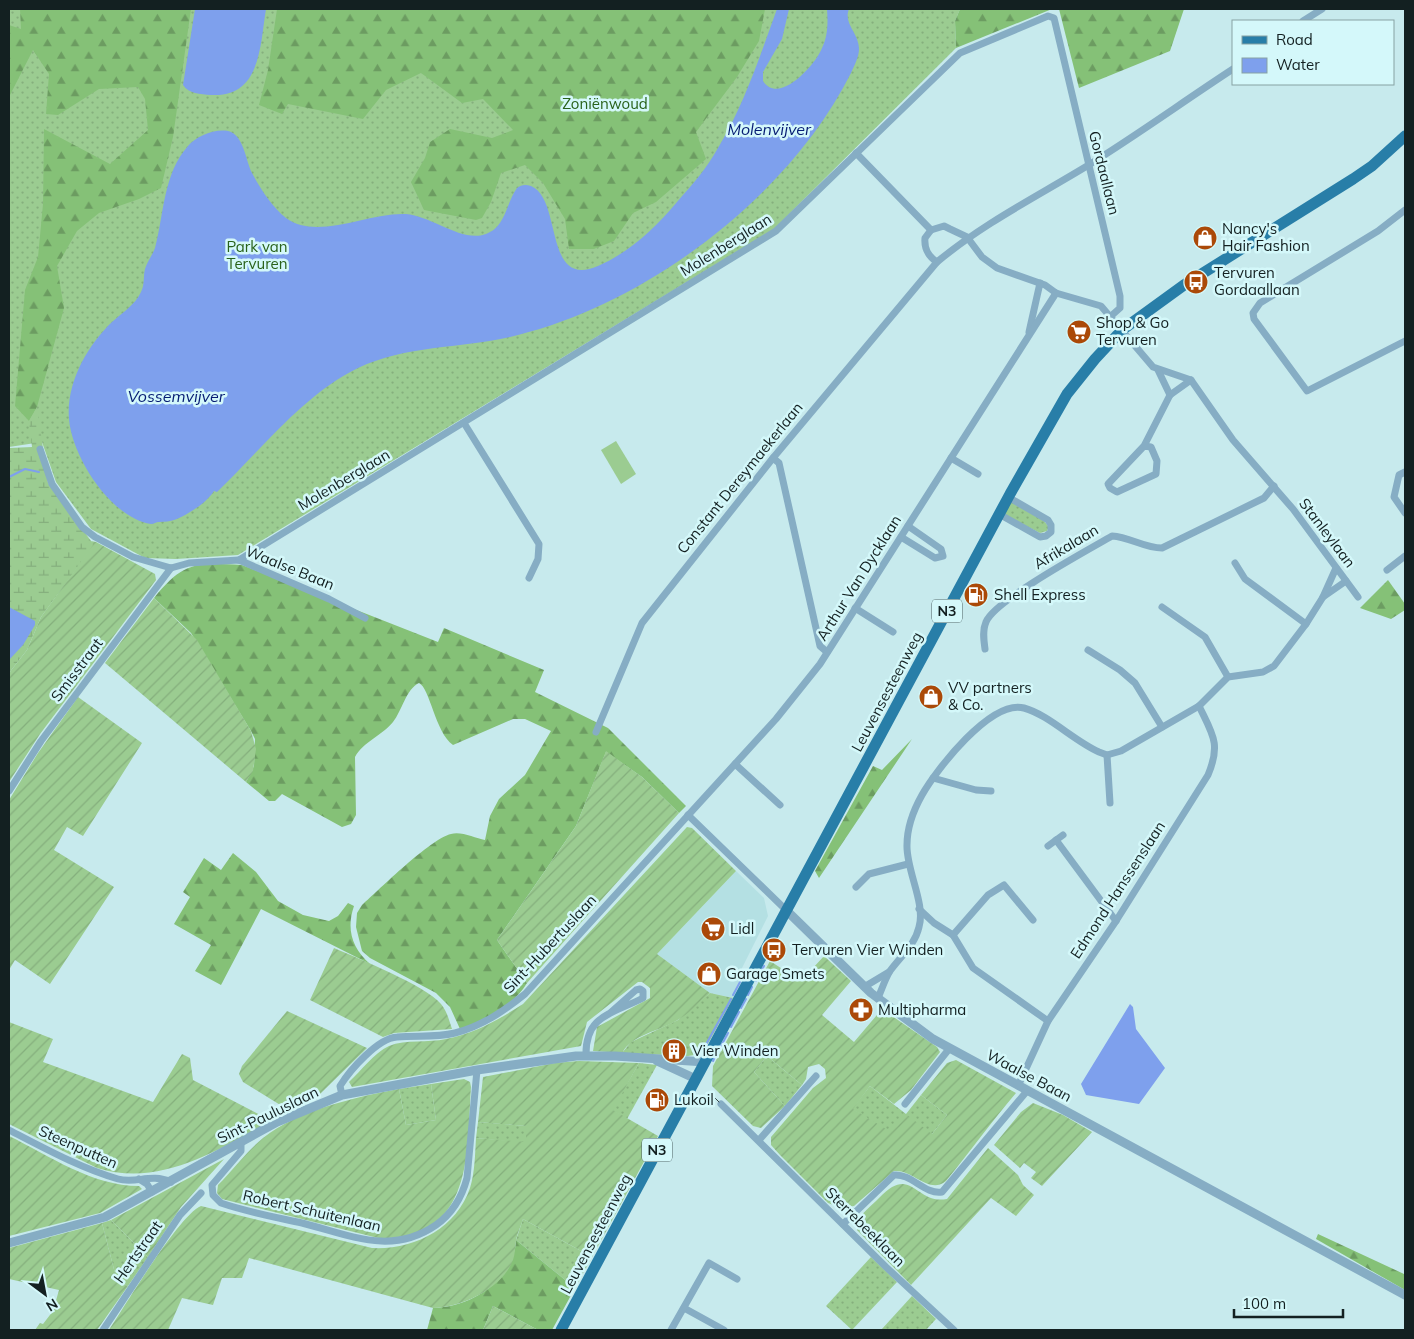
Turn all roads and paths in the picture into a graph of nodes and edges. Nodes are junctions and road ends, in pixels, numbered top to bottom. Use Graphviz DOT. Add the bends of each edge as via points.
graph roads {
  1 [pos="1322,9"];
  2 [pos="1052,16"];
  3 [pos="1305,20"];
  4 [pos="1232,70"];
  5 [pos="1405,136"];
  6 [pos="856,153"];
  7 [pos="1087,165"];
  8 [pos="1405,210"];
  9 [pos="931,230"];
  10 [pos="967,237"];
  11 [pos="937,262"];
  12 [pos="1040,283"];
  13 [pos="1056,293"];
  14 [pos="1111,316"];
  15 [pos="1122,330"];
  16 [pos="1028,337"];
  17 [pos="1405,341"];
  18 [pos="1158,370"];
  19 [pos="1191,380"];
  20 [pos="1170,395"];
  21 [pos="464,423"];
  22 [pos="1144,446"];
  23 [pos="40,449"];
  24 [pos="773,458"];
  25 [pos="951,458"];
  26 [pos="1405,472"];
  27 [pos="978,474"];
  28 [pos="1274,486"];
  29 [pos="1008,497"];
  30 [pos="1405,513"];
  31 [pos="999,514"];
  32 [pos="908,526"];
  33 [pos="901,537"];
  34 [pos="1405,556"];
  35 [pos="239,560"];
  36 [pos="1235,563"];
  37 [pos="171,568"];
  38 [pos="1336,568"];
  39 [pos="1387,570"];
  40 [pos="529,578"];
  41 [pos="1346,581"];
  42 [pos="1323,597"];
  43 [pos="1358,597"];
  44 [pos="1162,607"];
  45 [pos="855,608"];
  46 [pos="365,618"];
  47 [pos="1306,624"];
  48 [pos="893,632"];
  49 [pos="985,649"];
  50 [pos="1088,650"];
  51 [pos="827,652"];
  52 [pos="1228,677"];
  53 [pos="1199,706"];
  54 [pos="1162,727"];
  55 [pos="596,732"];
  56 [pos="1108,755"];
  57 [pos="735,764"];
  58 [pos="933,778"];
  59 [pos="9,791"];
  60 [pos="990,791"];
  61 [pos="1110,803"];
  62 [pos="780,805"];
  63 [pos="688,815"];
  64 [pos="1063,835"];
  65 [pos="1056,840"];
  66 [pos="1048,846"];
  67 [pos="908,864"];
  68 [pos="856,887"];
  69 [pos="919,909"];
  70 [pos="786,910"];
  71 [pos="1033,920"];
  72 [pos="1116,921"];
  73 [pos="934,923"];
  74 [pos="920,926"];
  75 [pos="953,935"];
  76 [pos="889,972"];
  77 [pos="864,987"];
  78 [pos="878,998"];
  79 [pos="610,1013"];
  80 [pos="1048,1021"];
  81 [pos="949,1049"];
  82 [pos="586,1056"];
  83 [pos="645,1057"];
  84 [pos="705,1062"];
  85 [pos="477,1070"];
  86 [pos="816,1076"];
  87 [pos="696,1079"];
  88 [pos="1018,1086"];
  89 [pos="1027,1090"];
  90 [pos="342,1095"];
  91 [pos="721,1104"];
  92 [pos="904,1104"];
  93 [pos="9,1130"];
  94 [pos="759,1140"];
  95 [pos="241,1142"];
  96 [pos="232,1147"];
  97 [pos="233,1160"];
  98 [pos="139,1179"];
  99 [pos="171,1182"];
  100 [pos="152,1192"];
  101 [pos="201,1193"];
  102 [pos="842,1224"];
  103 [pos="9,1243"];
  104 [pos="738,1279"];
  105 [pos="1405,1295"];
  106 [pos="684,1308"];
  107 [pos="103,1330"];
  108 [pos="561,1330"];
  109 [pos="671,1330"];
  110 [pos="724,1330"];
  111 [pos="954,1330"];
  1 -- 3 [label="street"];
  2 -- 6 [label="street, Molenberglaan" via="960,52"];
  2 -- 7 [label="street, Gordaallaan"];
  4 -- 7 [label="street, Constant Dereymaekerlaan"];
  5 -- 15 [label="main road, Leuvensesteenweg / N3" via="1372,166 1184,285"];
  6 -- 9 [label="street"];
  6 -- 21 [label="street, Molenberglaan" via="776,231"];
  7 -- 10 [label="street, Constant Dereymaekerlaan"];
  7 -- 14 [label="street, Gordaallaan" via="1120,296 1120,308"];
  8 -- 17 [label="street" via="1378,231 1260,303 1253,313 1254,319 1307,391"];
  9 -- 10 [label="street" via="944,226"];
  9 -- 11 [label="street" via="924,244 930,257"];
  10 -- 11 [label="street, Constant Dereymaekerlaan"];
  10 -- 12 [label="street" via="982,257 997,268"];
  11 -- 24 [label="street, Constant Dereymaekerlaan"];
  12 -- 13 [label="street"];
  12 -- 16 [label="street, Arthur Van Dycklaan"];
  13 -- 14 [label="street" via="1101,306"];
  13 -- 16 [label="street, Arthur Van Dycklaan"];
  14 -- 15 [label="street"];
  15 -- 18 [label="street" via="1147,362"];
  15 -- 29 [label="main road, Leuvensesteenweg / N3" via="1067,394"];
  16 -- 25 [label="street, Arthur Van Dycklaan"];
  18 -- 19 [label="street"];
  18 -- 20 [label="street"];
  19 -- 20 [label="street"];
  19 -- 28 [label="street, Stanleylaan" via="1234,440"];
  20 -- 22 [label="street"];
  21 -- 35 [label="street, Molenberglaan"];
  21 -- 40 [label="street" via="539,544 538,559"];
  22 -- 22 [label="street" via="1108,484 1110,488 1117,492 1156,474 1157,461 1151,448"];
  23 -- 37 [label="street" via="52,484 82,527 133,557"];
  24 -- 51 [label="street" via="779,463 820,646"];
  24 -- 55 [label="street, Constant Dereymaekerlaan" via="642,623"];
  25 -- 27 [label="street"];
  25 -- 32 [label="street, Arthur Van Dycklaan"];
  26 -- 30 [label="street" via="1399,475 1394,497"];
  28 -- 38 [label="street, Stanleylaan"];
  28 -- 49 [label="street, Afrikalaan" via="1264,498 1162,548 1112,536 1006,601 986,622"];
  29 -- 31 [label="main road, Leuvensesteenweg / N3"];
  29 -- 31 [label="street" via="1045,518 1051,525 1051,532 1040,537"];
  31 -- 70 [label="main road, Leuvensesteenweg / N3"];
  32 -- 33 [label="street, Arthur Van Dycklaan"];
  32 -- 33 [label="street" via="941,549 943,556 935,558"];
  33 -- 45 [label="street, Arthur Van Dycklaan"];
  34 -- 39 [label="street"];
  35 -- 37 [label="street, Waalse Baan" via="189,563"];
  35 -- 46 [label="street, Waalse Baan"];
  36 -- 47 [label="street" via="1245,579"];
  37 -- 59 [label="street, Smisstraat" via="41,741"];
  38 -- 41 [label="street, Stanleylaan"];
  38 -- 42 [label="street"];
  41 -- 42 [label="street"];
  41 -- 43 [label="street, Stanleylaan"];
  42 -- 47 [label="street"];
  44 -- 52 [label="street" via="1205,637"];
  45 -- 48 [label="street"];
  45 -- 51 [label="street, Arthur Van Dycklaan"];
  47 -- 52 [label="street" via="1274,666 1263,672"];
  50 -- 54 [label="street" via="1136,683"];
  51 -- 57 [label="street, Arthur Van Dycklaan" via="796,696"];
  52 -- 53 [label="street"];
  53 -- 54 [label="street"];
  53 -- 72 [label="street, Edmond Hanssenslaan" via="1215,740 1215,759"];
  54 -- 56 [label="street"];
  56 -- 58 [label="street" via="1084,745 1023,708 1006,709 985,722"];
  56 -- 61 [label="street"];
  57 -- 62 [label="street"];
  57 -- 63 [label="street, Arthur Van Dycklaan"];
  58 -- 60 [label="street"];
  58 -- 67 [label="street" via="907,828"];
  63 -- 70 [label="street, Waalse Baan"];
  63 -- 90 [label="street, Sint-Hubertuslaan" via="514,1003 489,1020 456,1033 386,1040 347,1075 340,1086"];
  64 -- 65 [label="street"];
  65 -- 66 [label="street"];
  65 -- 72 [label="street"];
  67 -- 68 [label="street" via="869,874"];
  67 -- 69 [label="street"];
  69 -- 73 [label="street"];
  69 -- 74 [label="street"];
  70 -- 77 [label="street, Waalse Baan"];
  70 -- 84 [label="main road, Leuvensesteenweg / N3"];
  71 -- 75 [label="street" via="1004,885 988,895"];
  72 -- 80 [label="street, Edmond Hanssenslaan"];
  73 -- 74 [label="street"];
  73 -- 75 [label="street"];
  74 -- 76 [label="street" via="910,947"];
  75 -- 80 [label="street" via="973,968"];
  76 -- 77 [label="street"];
  76 -- 78 [label="street"];
  77 -- 78 [label="street, Waalse Baan"];
  78 -- 81 [label="street, Waalse Baan"];
  79 -- 82 [label="street" via="589,1031"];
  80 -- 88 [label="street, Edmond Hanssenslaan"];
  81 -- 88 [label="street, Waalse Baan"];
  81 -- 92 [label="street"];
  82 -- 83 [label="street, Sint-Pauluslaan"];
  82 -- 85 [label="street, Sint-Pauluslaan"];
  83 -- 84 [label="street, Sint-Pauluslaan"];
  83 -- 87 [label="street, Sint-Pauluslaan"];
  84 -- 87 [label="main road, Leuvensesteenweg / N3"];
  85 -- 90 [label="street, Sint-Pauluslaan"];
  85 -- 97 [label="street, Robert Schuitenlaan" via="467,1178 462,1194 448,1215 415,1237 398,1242 377,1242 223,1204 215,1199 212,1186"];
  86 -- 94 [label="street"];
  87 -- 108 [label="main road, Leuvensesteenweg / N3"];
  88 -- 89 [label="street, Waalse Baan"];
  89 -- 102 [label="street" via="942,1192 896,1175"];
  89 -- 105 [label="street, Waalse Baan"];
  90 -- 95 [label="street, Sint-Pauluslaan" via="308,1108"];
  91 -- 94 [label="street, Sterrebeeklaan"];
  93 -- 98 [label="street, Steenputten" via="79,1165 121,1180"];
  94 -- 102 [label="street, Sterrebeeklaan"];
  95 -- 96 [label="street, Sint-Pauluslaan"];
  95 -- 97 [label="street" via="242,1150"];
  96 -- 97 [label="street"];
  96 -- 99 [label="street, Sint-Pauluslaan"];
  98 -- 99 [label="street, Steenputten" via="161,1177"];
  98 -- 100 [label="street"];
  99 -- 100 [label="street, Sint-Pauluslaan"];
  100 -- 103 [label="street, Sint-Pauluslaan" via="99,1219"];
  101 -- 107 [label="street, Hertstraat" via="180,1215"];
  102 -- 111 [label="street, Sterrebeeklaan"];
  104 -- 106 [label="street" via="709,1264"];
  106 -- 109 [label="street"];
  106 -- 110 [label="street"];
}
